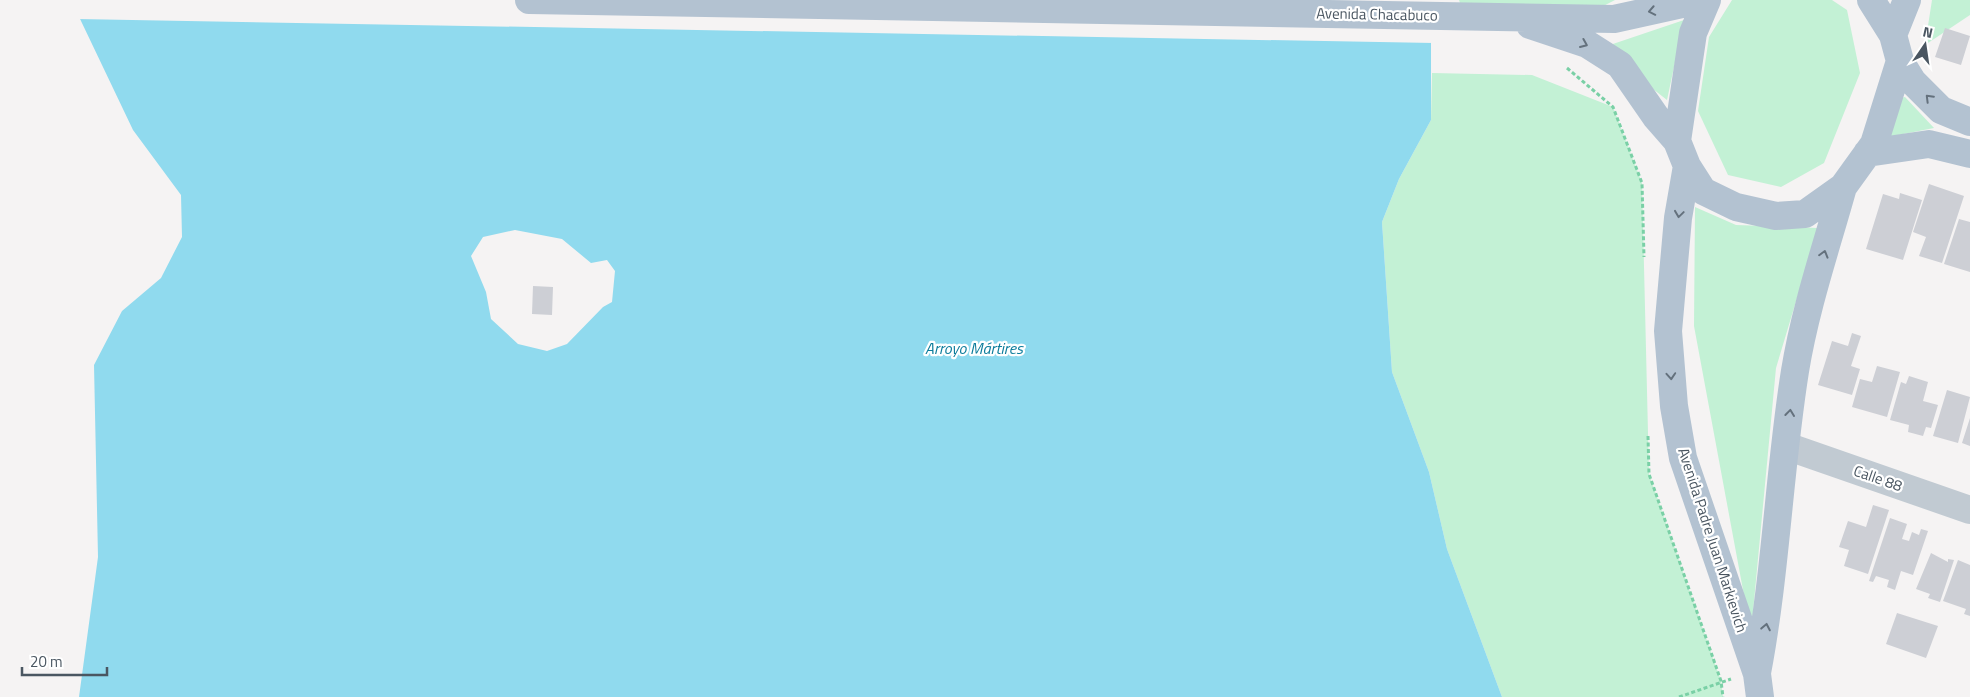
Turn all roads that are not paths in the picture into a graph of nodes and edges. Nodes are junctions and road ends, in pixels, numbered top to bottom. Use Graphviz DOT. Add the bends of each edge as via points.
graph roads {
  1 [pos="529,0"];
  2 [pos="1700,0"];
  3 [pos="1707,0"];
  4 [pos="1871,0"];
  5 [pos="1907,0"];
  6 [pos="1505,17"];
  7 [pos="1893,35"];
  8 [pos="1900,61"];
  9 [pos="1970,122"];
  10 [pos="1867,153"];
  11 [pos="1682,154"];
  12 [pos="1970,154"];
  13 [pos="1843,187"];
  14 [pos="1786,446"];
  15 [pos="1970,510"];
  16 [pos="1759,686"];
  1 -- 6 [label="main road, Avenida Chacabuco"];
  2 -- 6 [label="main road, Avenida Chacabuco, one-way" via="1614,19"];
  3 -- 11 [label="main road, Avenida Padre Juan Markievich" via="1694,33"];
  4 -- 7 [label="main road"];
  5 -- 7 [label="main road"];
  6 -- 11 [label="main road, Avenida Chacabuco, one-way" via="1588,44 1620,65"];
  7 -- 8 [label="main road"];
  9 -- 8 [label="main road, one-way" via="1941,110 1913,82"];
  8 -- 10 [label="main road" via="1874,144"];
  10 -- 12 [label="main road" via="1929,144"];
  10 -- 13 [label="main road"];
  11 -- 13 [label="main road, Avenida Chacabuco" via="1704,191 1736,207 1776,216 1805,214"];
  11 -- 16 [label="main road, Avenida Padre Juan Markievich, one-way" via="1668,332 1674,406 1683,458"];
  14 -- 13 [label="main road, Avenida Padre Juan Markievich, one-way" via="1795,371 1806,319"];
  14 -- 15 [label="street, Calle 88"];
  16 -- 14 [label="main road, Avenida Padre Juan Markievich, one-way"];
}
